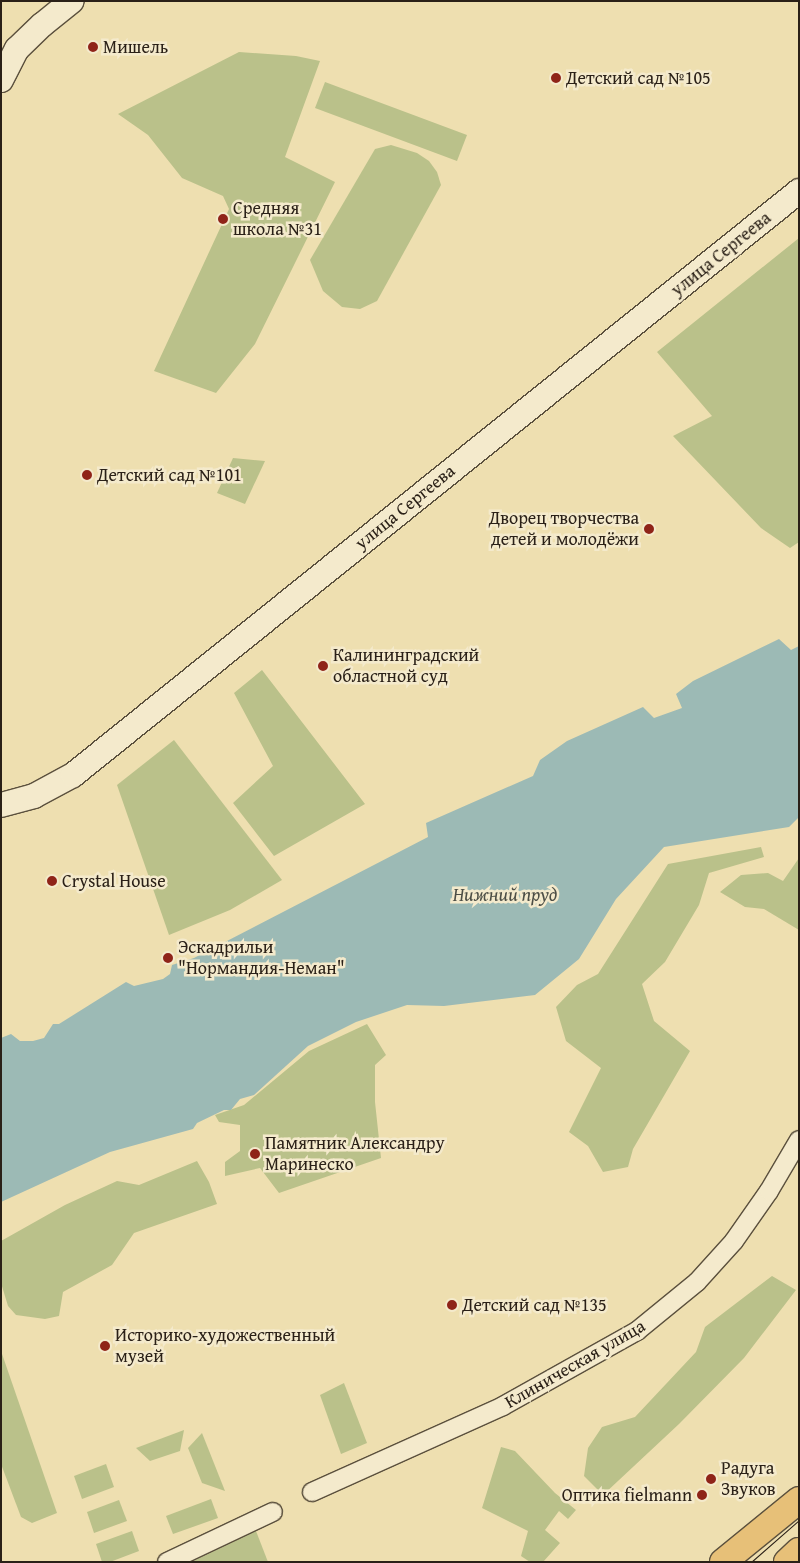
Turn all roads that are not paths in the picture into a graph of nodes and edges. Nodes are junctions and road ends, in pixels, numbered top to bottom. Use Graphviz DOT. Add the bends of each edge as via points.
graph roads {
  1 [pos="72,1"];
  2 [pos="1,80"];
  3 [pos="799,191"];
  4 [pos="1,805"];
  5 [pos="799,1140"];
  6 [pos="312,1492"];
  7 [pos="799,1500"];
  8 [pos="273,1512"];
  9 [pos="799,1551"];
  10 [pos="167,1562"];
  11 [pos="723,1562"];
  12 [pos="786,1562"];
  1 -- 2 [label="main road" via="17,50"];
  3 -- 4 [label="main road, улица Сергеева" via="73,775 34,796"];
  5 -- 6 [label="street, Клиническая улица" via="734,1241 697,1282 637,1331 504,1406"];
  7 -- 11 [label="main road"];
  8 -- 10 [label="street"];
  9 -- 12 [label="main road"];
}
